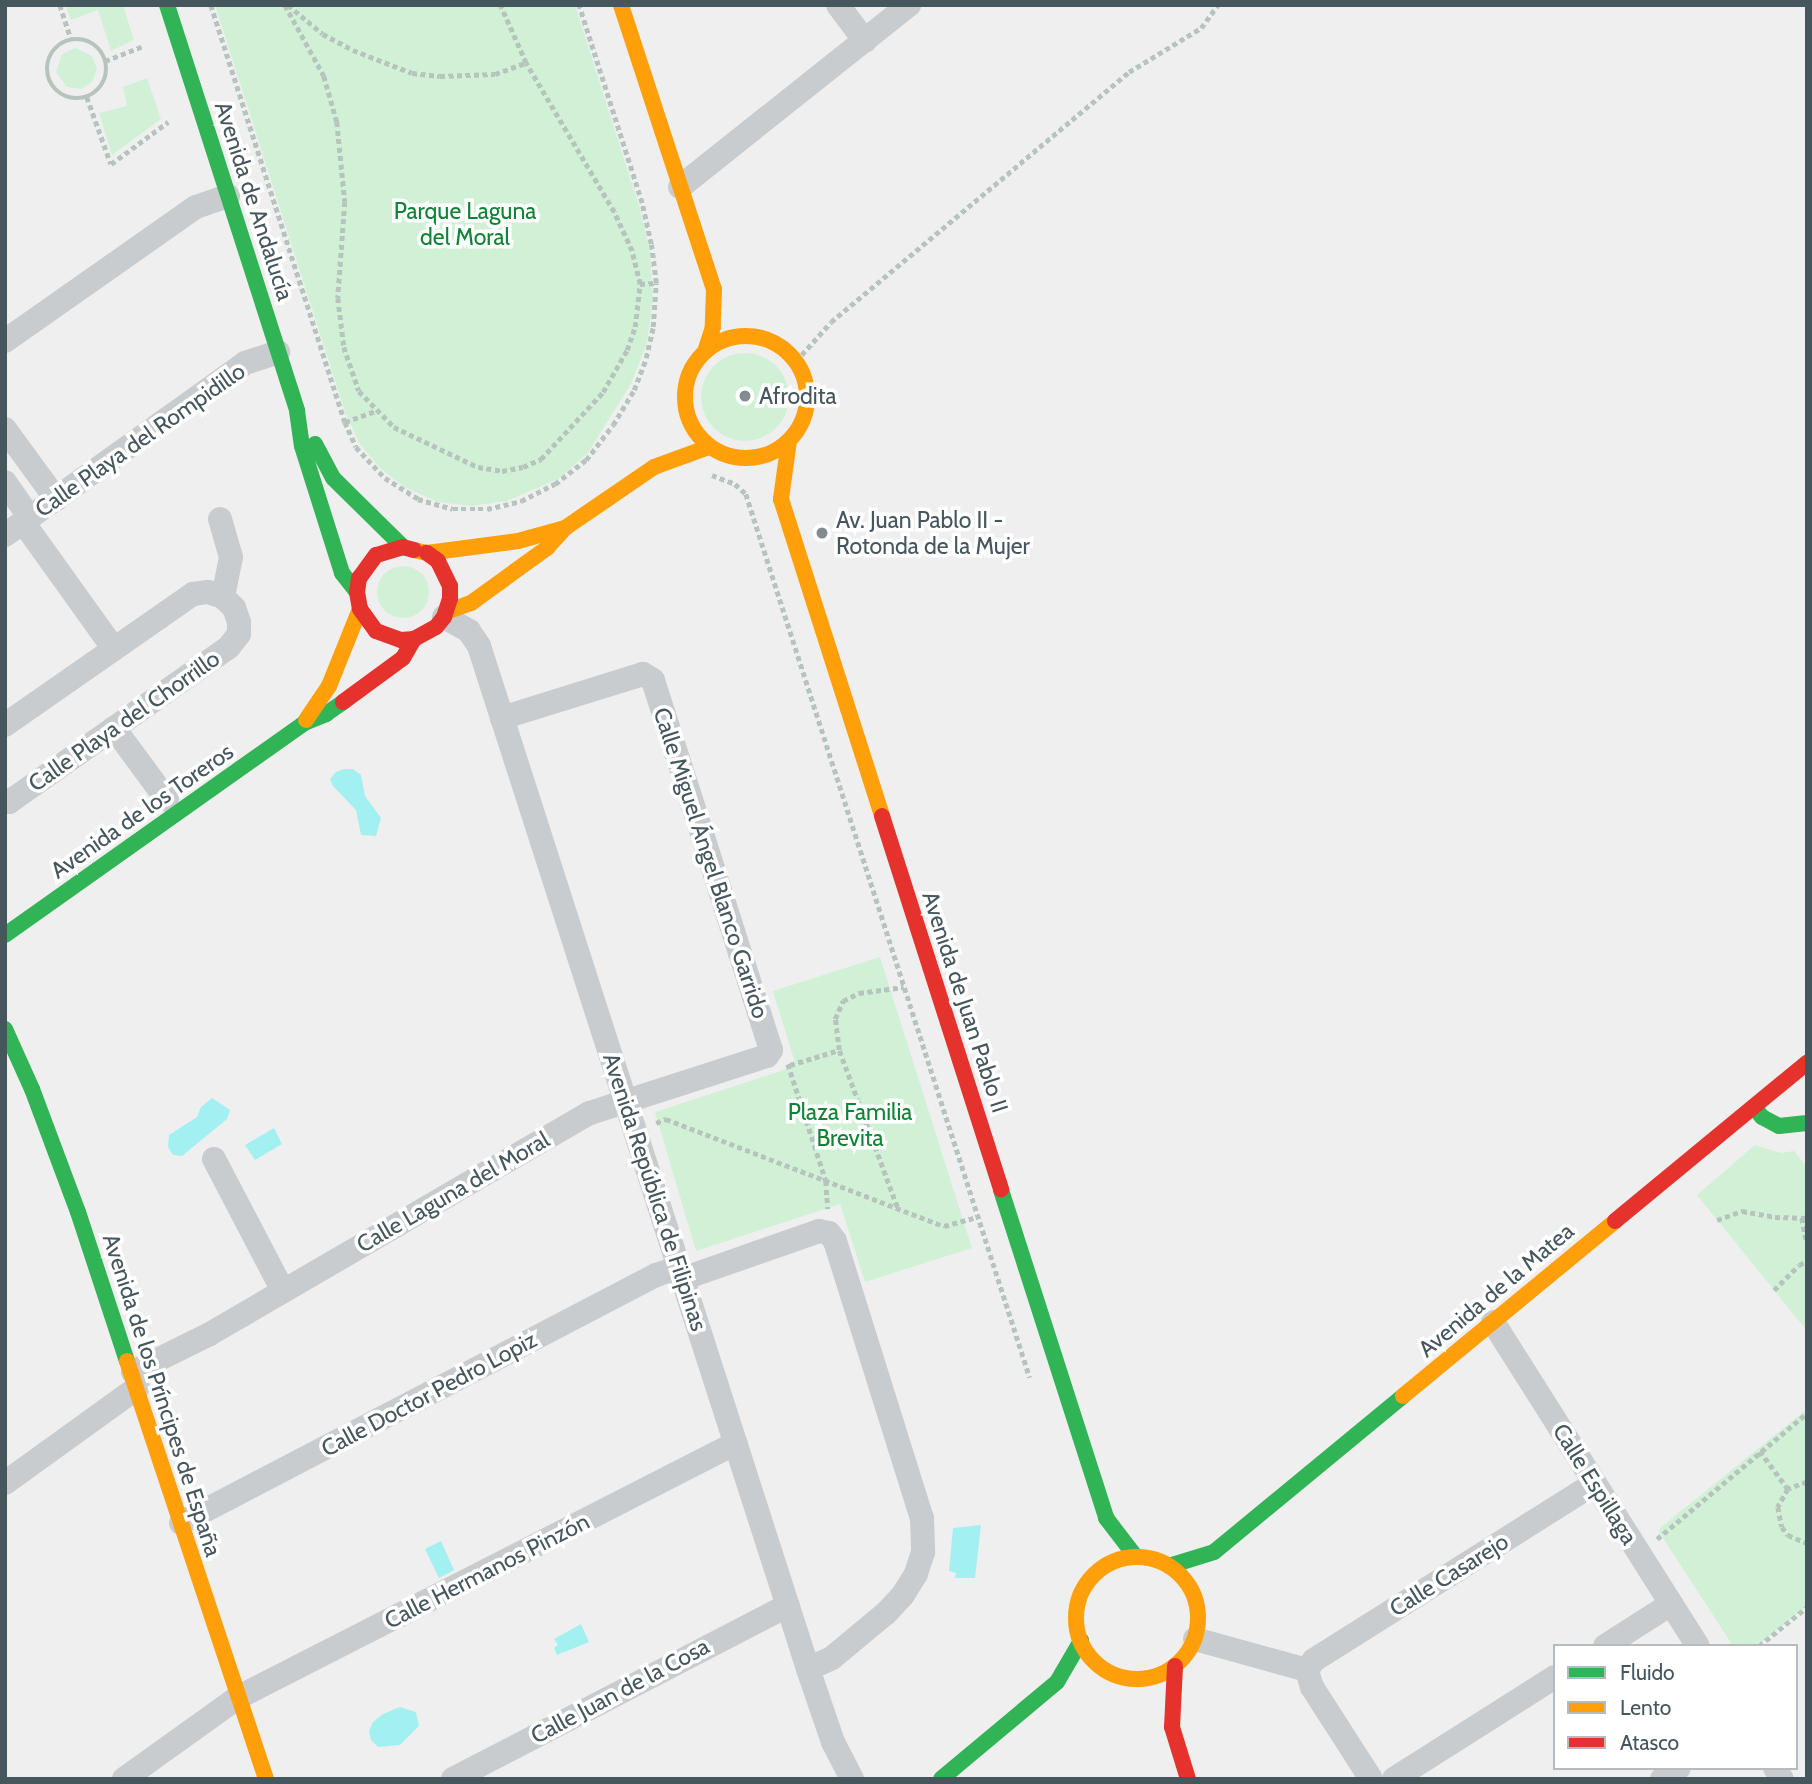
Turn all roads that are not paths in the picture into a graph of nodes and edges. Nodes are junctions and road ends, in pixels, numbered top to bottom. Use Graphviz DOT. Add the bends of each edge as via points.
graph roads {
  1 [pos="167,5"];
  2 [pos="621,5"];
  3 [pos="838,5"];
  4 [pos="909,5"];
  5 [pos="865,41"];
  6 [pos="680,187"];
  7 [pos="228,196"];
  8 [pos="714,289"];
  9 [pos="751,335"];
  10 [pos="5,341"];
  11 [pos="706,349"];
  12 [pos="278,352"];
  13 [pos="297,411"];
  14 [pos="687,416"];
  15 [pos="5,429"];
  16 [pos="789,441"];
  17 [pos="709,447"];
  18 [pos="745,459"];
  19 [pos="654,467"];
  20 [pos="5,482"];
  21 [pos="56,499"];
  22 [pos="781,499"];
  23 [pos="220,519"];
  24 [pos="20,525"];
  25 [pos="565,528"];
  26 [pos="403,547"];
  27 [pos="427,553"];
  28 [pos="357,592"];
  29 [pos="223,597"];
  30 [pos="360,609"];
  31 [pos="445,615"];
  32 [pos="414,639"];
  33 [pos="114,649"];
  34 [pos="502,718"];
  35 [pos="304,723"];
  36 [pos="5,725"];
  37 [pos="114,728"];
  38 [pos="5,800"];
  39 [pos="167,800"];
  40 [pos="5,935"];
  41 [pos="5,1029"];
  42 [pos="1806,1066"];
  43 [pos="627,1101"];
  44 [pos="1754,1107"];
  45 [pos="1807,1123"];
  46 [pos="215,1159"];
  47 [pos="680,1273"];
  48 [pos="283,1291"];
  49 [pos="1493,1322"];
  50 [pos="136,1379"];
  51 [pos="736,1443"];
  52 [pos="7,1475"];
  53 [pos="1595,1483"];
  54 [pos="1106,1518"];
  55 [pos="181,1523"];
  56 [pos="1214,1552"];
  57 [pos="1136,1557"];
  58 [pos="1169,1566"];
  59 [pos="1097,1572"];
  60 [pos="1193,1594"];
  61 [pos="1671,1604"];
  62 [pos="788,1605"];
  63 [pos="1195,1639"];
  64 [pos="1081,1641"];
  65 [pos="1608,1644"];
  66 [pos="1697,1644"];
  67 [pos="1175,1666"];
  68 [pos="1103,1668"];
  69 [pos="808,1669"];
  70 [pos="1307,1670"];
  71 [pos="1132,1678"];
  72 [pos="1553,1678"];
  73 [pos="1057,1682"];
  74 [pos="237,1698"];
  75 [pos="1172,1727"];
  76 [pos="1180,1776"];
  77 [pos="124,1779"];
  78 [pos="266,1779"];
  79 [pos="453,1779"];
  80 [pos="852,1779"];
  81 [pos="941,1779"];
  82 [pos="1371,1779"];
  83 [pos="1394,1779"];
  1 -- 7 [label="street, Avenida de Andalucía"];
  2 -- 6 [label="street"];
  3 -- 5 [label="street"];
  4 -- 5 [label="street"];
  5 -- 6 [label="street"];
  6 -- 8 [label="street"];
  7 -- 10 [label="street" via="196,207"];
  7 -- 12 [label="street, Avenida de Andalucía"];
  8 -- 9 [label="street"];
  8 -- 11 [label="street"];
  9 -- 11 [label="street"];
  9 -- 16 [label="street" via="783,348 804,376 808,393 803,419"];
  11 -- 14 [label="street" via="686,380"];
  12 -- 13 [label="street, Avenida de Andalucía"];
  12 -- 21 [label="street, Calle Playa del Rompidillo" via="245,363"];
  13 -- 26 [label="street, Avenida de Andalucía" via="333,478"];
  13 -- 28 [label="street, Avenida de Andalucía" via="302,446 342,573"];
  14 -- 17 [label="street" via="695,434"];
  14 -- 19 [label="street"];
  15 -- 21 [label="street"];
  16 -- 18 [label="street" via="776,451"];
  16 -- 22 [label="street, Avenida de Juan Pablo II"];
  17 -- 18 [label="street"];
  17 -- 19 [label="street"];
  18 -- 22 [label="street"];
  19 -- 25 [label="street"];
  20 -- 24 [label="street"];
  21 -- 24 [label="street, Calle Playa del Rompidillo"];
  22 -- 54 [label="street, Avenida de Juan Pablo II"];
  23 -- 29 [label="street" via="231,557"];
  24 -- 33 [label="street"];
  25 -- 27 [label="street" via="518,541"];
  25 -- 31 [label="street" via="547,548 471,603"];
  26 -- 27 [label="street"];
  26 -- 28 [label="street" via="376,555 359,578"];
  27 -- 31 [label="street" via="438,561 450,586"];
  28 -- 30 [label="street"];
  29 -- 33 [label="street" via="193,594"];
  29 -- 37 [label="street, Calle Playa del Chorrillo" via="234,608 239,634 229,646"];
  30 -- 32 [label="street" via="376,631 401,640"];
  30 -- 35 [label="street, Avenida de los Toreros" via="329,686"];
  31 -- 32 [label="street" via="426,635"];
  31 -- 34 [label="street, Avenida República de Filipinas" via="469,631 479,646"];
  32 -- 35 [label="street, Avenida de los Toreros" via="403,658 326,714"];
  33 -- 36 [label="street"];
  34 -- 43 [label="street, Avenida República de Filipinas"];
  34 -- 43 [label="street, Calle Miguel Ángel Blanco Garrido" via="643,674 653,680 780,1058 767,1056"];
  35 -- 40 [label="street, Avenida de los Toreros"];
  37 -- 38 [label="street, Calle Playa del Chorrillo" via="9,802"];
  37 -- 39 [label="street"];
  41 -- 50 [label="street, Avenida de los Príncipes de España" via="59,1158"];
  42 -- 44 [label="street, Avenida de la Matea"];
  43 -- 47 [label="street, Avenida República de Filipinas"];
  43 -- 48 [label="street, Calle Laguna del Moral" via="590,1113"];
  44 -- 45 [label="street" via="1779,1126"];
  44 -- 49 [label="street, Avenida de la Matea"];
  46 -- 48 [label="street"];
  47 -- 51 [label="street, Avenida República de Filipinas"];
  47 -- 55 [label="street, Calle Doctor Pedro Lopiz" via="649,1279"];
  47 -- 69 [label="street, Calle Doctor Pedro Lopiz" via="819,1231 829,1233 835,1241 922,1518 923,1552 916,1574 886,1613 832,1658"];
  48 -- 50 [label="street, Calle Laguna del Moral"];
  49 -- 53 [label="street, Calle Espillaga"];
  49 -- 56 [label="street, Avenida de la Matea"];
  50 -- 52 [label="street, Calle Laguna del Moral"];
  50 -- 55 [label="street, Avenida de los Príncipes de España"];
  51 -- 62 [label="street, Avenida República de Filipinas"];
  51 -- 74 [label="street, Calle Hermanos Pinzón"];
  53 -- 61 [label="street, Calle Espillaga"];
  53 -- 70 [label="street, Calle Casarejo" via="1314,1660"];
  54 -- 57 [label="street, Avenida de Juan Pablo II"];
  54 -- 59 [label="street, Avenida de Juan Pablo II"];
  55 -- 74 [label="street, Avenida de los Príncipes de España"];
  56 -- 58 [label="street, Avenida de la Matea"];
  56 -- 60 [label="street, Avenida de la Matea"];
  57 -- 58 [label="street"];
  57 -- 59 [label="street"];
  58 -- 60 [label="street" via="1184,1578"];
  59 -- 64 [label="street" via="1078,1604"];
  60 -- 63 [label="street" via="1198,1612"];
  61 -- 65 [label="street"];
  61 -- 66 [label="street, Calle Espillaga"];
  62 -- 69 [label="street, Avenida República de Filipinas"];
  62 -- 79 [label="street, Calle Juan de la Cosa"];
  63 -- 67 [label="street"];
  63 -- 70 [label="street"];
  64 -- 68 [label="street"];
  64 -- 73 [label="street"];
  67 -- 71 [label="street" via="1162,1674"];
  67 -- 75 [label="street"];
  68 -- 71 [label="street"];
  68 -- 73 [label="street"];
  69 -- 80 [label="street, Avenida República de Filipinas" via="833,1742"];
  70 -- 82 [label="street" via="1312,1687"];
  71 -- 75 [label="street"];
  72 -- 83 [label="street"];
  73 -- 81 [label="street"];
  74 -- 77 [label="street, Calle Hermanos Pinzón"];
  74 -- 78 [label="street, Avenida de los Príncipes de España"];
  75 -- 76 [label="street"];
}
